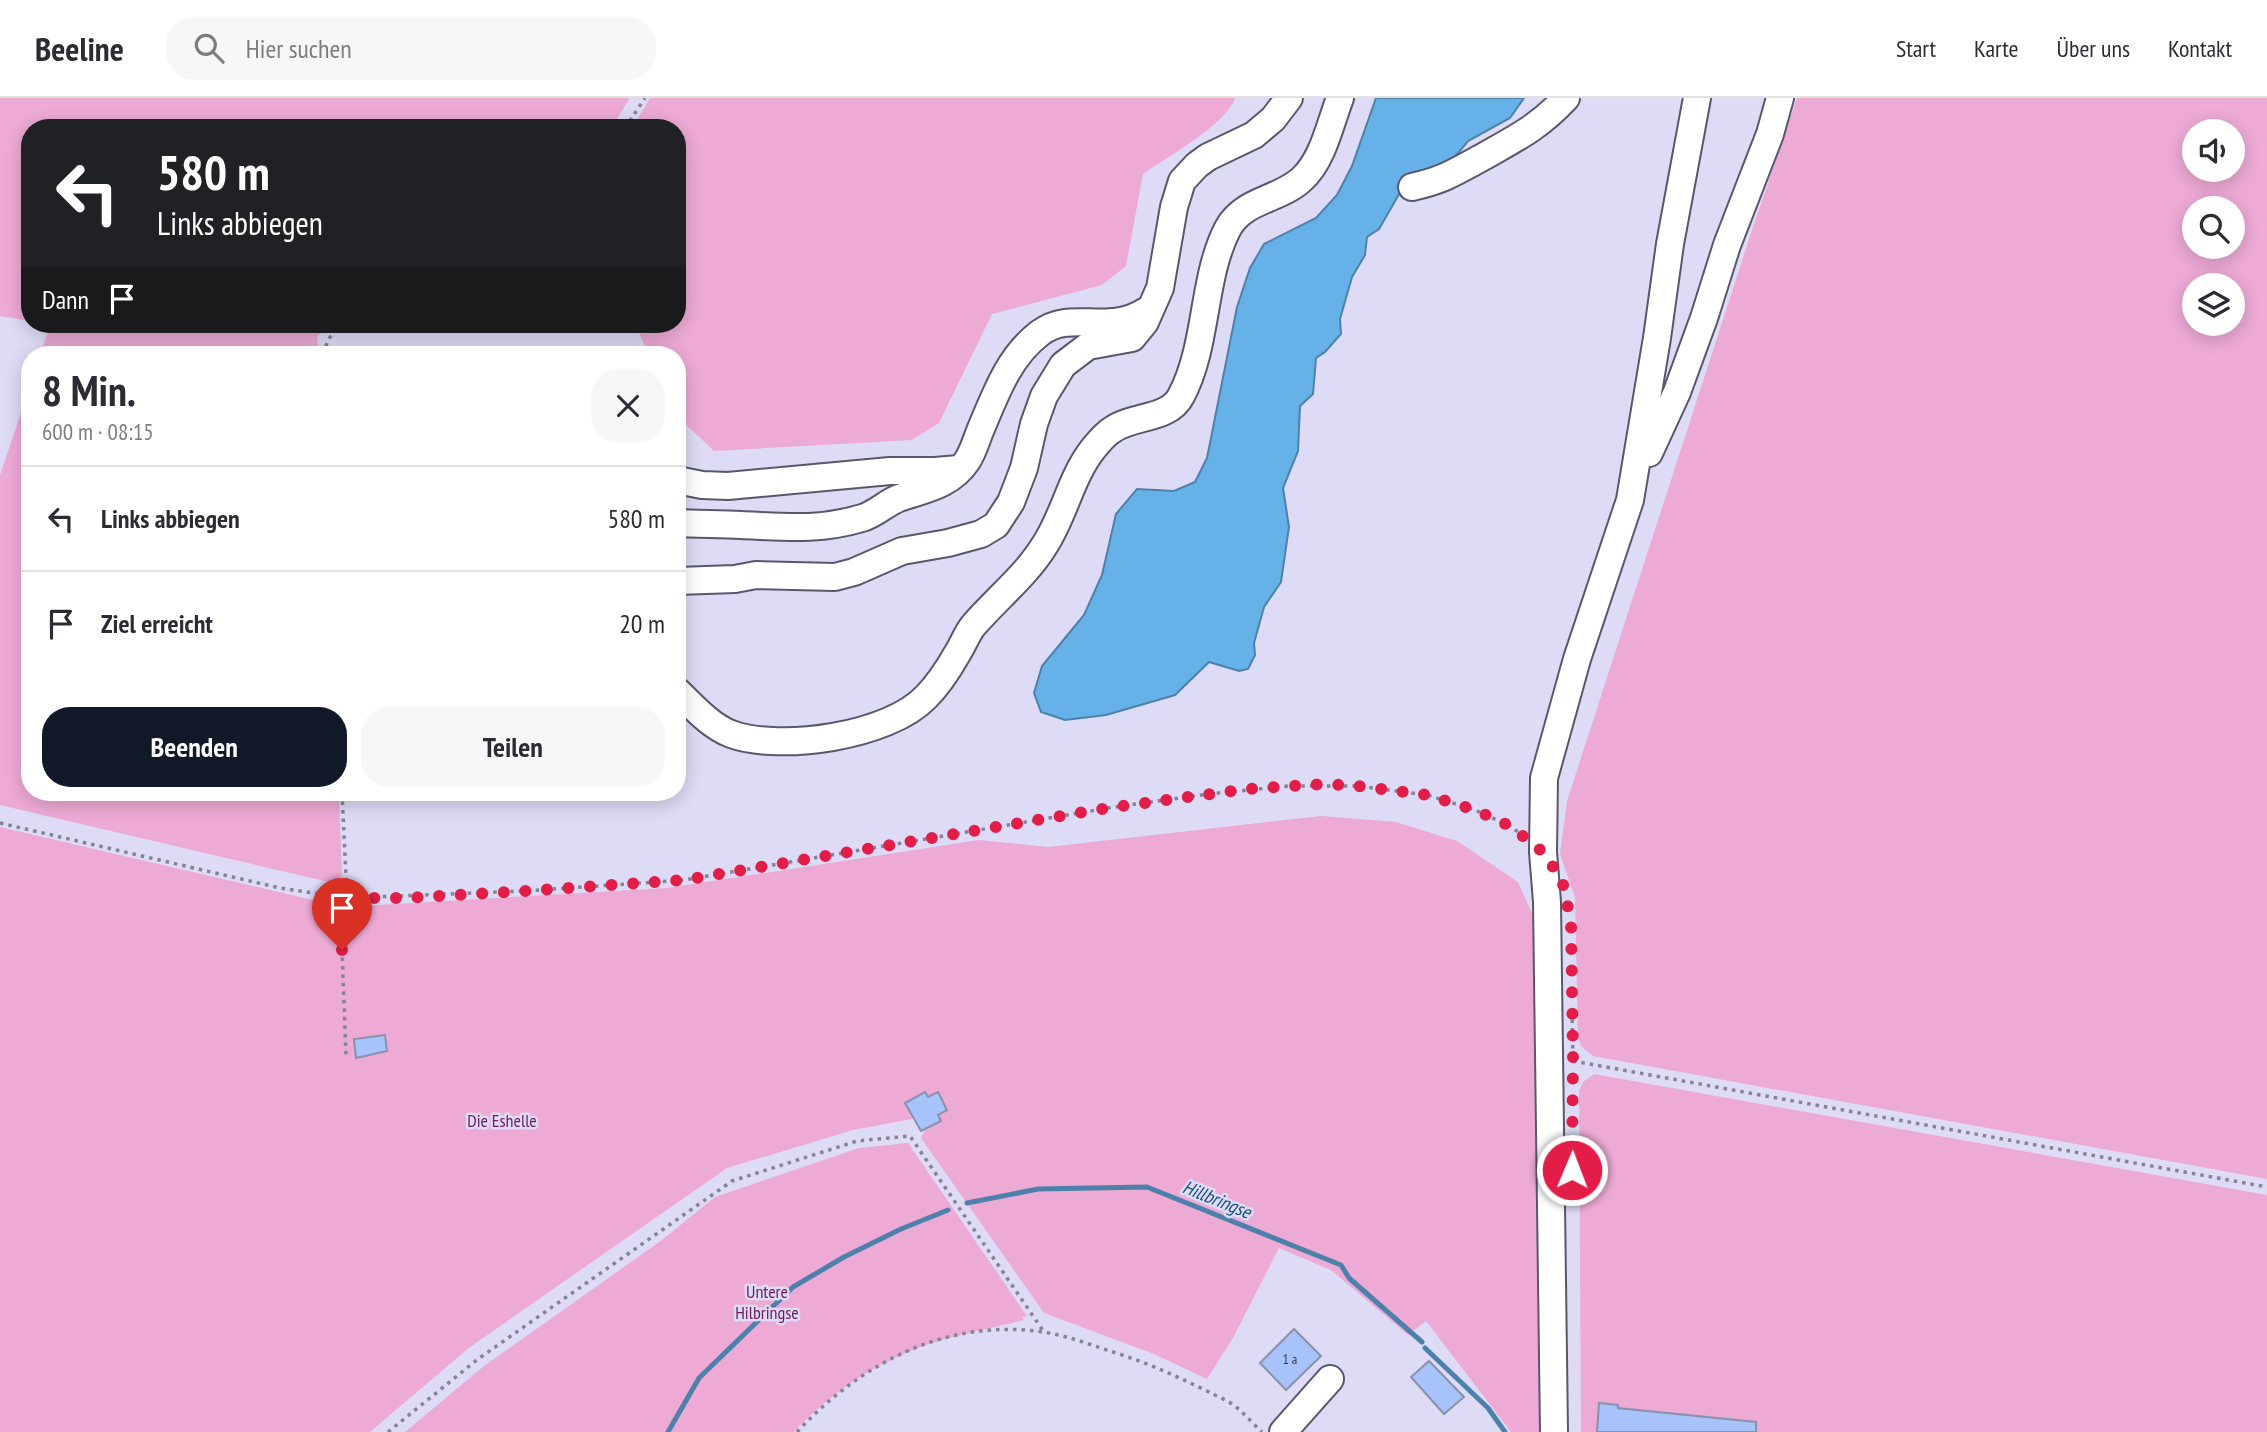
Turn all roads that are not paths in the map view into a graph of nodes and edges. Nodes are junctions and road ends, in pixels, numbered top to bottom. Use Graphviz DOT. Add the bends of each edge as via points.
graph roads {
  1 [pos="1289,98"];
  2 [pos="1339,98"];
  3 [pos="1566,98"];
  4 [pos="1697,98"];
  5 [pos="1780,98"];
  6 [pos="1412,187"];
  7 [pos="1153,306"];
  8 [pos="961,468"];
  9 [pos="686,482"];
  10 [pos="1630,500"];
  11 [pos="686,523"];
  12 [pos="686,581"];
  13 [pos="686,699"];
  14 [pos="1330,1379"];
  15 [pos="1283,1432"];
  16 [pos="1554,1432"];
  1 -- 7 [label="lane" via="1254,135 1197,164 1182,181"];
  2 -- 13 [label="lane" via="1321,148 1303,179 1251,205 1228,228 1181,397 1164,412 1112,429 1093,449 1047,543 968,632 927,696 905,716 871,729 798,741 730,734"];
  3 -- 6 [label="lane" via="1511,143 1451,177"];
  4 -- 10 [label="lane"];
  5 -- 10 [label="lane" via="1677,392"];
  7 -- 8 [label="lane" via="1117,323 1055,324 1032,340 1014,359"];
  7 -- 12 [label="lane" via="1132,338 1088,346 1063,365 1041,405 1011,502 996,525 981,534 902,551 835,577 756,575"];
  8 -- 9 [label="lane" via="728,486"];
  8 -- 11 [label="lane" via="939,486 889,502 865,518 841,523 776,529"];
  10 -- 16 [label="lane" via="1577,659 1544,778"];
  14 -- 15 [label="lane"];
}
